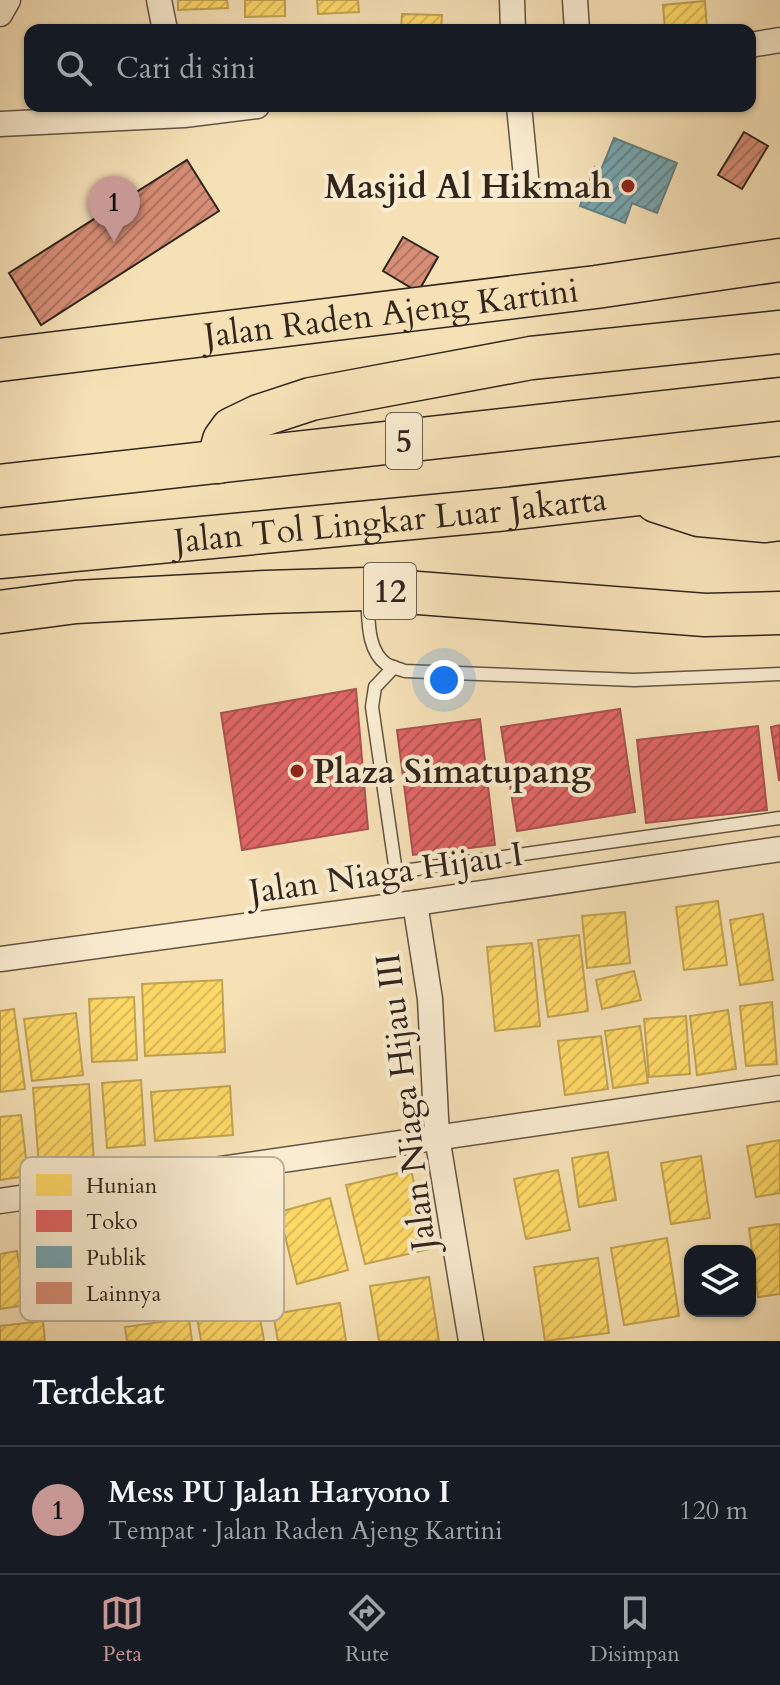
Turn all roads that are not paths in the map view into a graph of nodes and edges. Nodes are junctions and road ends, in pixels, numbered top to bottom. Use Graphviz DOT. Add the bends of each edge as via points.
graph roads {
  1 [pos="8,0"];
  2 [pos="159,0"];
  3 [pos="512,0"];
  4 [pos="575,0"];
  5 [pos="0,14"];
  6 [pos="164,24"];
  7 [pos="513,24"];
  8 [pos="577,24"];
  9 [pos="780,40"];
  10 [pos="756,44"];
  11 [pos="157,112"];
  12 [pos="520,112"];
  13 [pos="0,124"];
  14 [pos="527,187"];
  15 [pos="780,260"];
  16 [pos="780,332"];
  17 [pos="0,360"];
  18 [pos="780,399"];
  19 [pos="213,462"];
  20 [pos="780,478"];
  21 [pos="0,486"];
  22 [pos="634,495"];
  23 [pos="780,519"];
  24 [pos="0,557"];
  25 [pos="366,589"];
  26 [pos="0,612"];
  27 [pos="780,613"];
  28 [pos="394,667"];
  29 [pos="780,674"];
  30 [pos="780,818"];
  31 [pos="780,849"];
  32 [pos="415,903"];
  33 [pos="0,959"];
  34 [pos="780,1088"];
  35 [pos="437,1137"];
  36 [pos="284,1159"];
  37 [pos="20,1198"];
  38 [pos="0,1201"];
  39 [pos="471,1341"];
  1 -- 5 [label="street"];
  2 -- 6 [label="street"];
  3 -- 7 [label="street"];
  4 -- 8 [label="street"];
  9 -- 10 [label="street"];
  11 -- 13 [label="street"];
  12 -- 14 [label="street"];
  15 -- 17 [label="highway, Jalan Raden Ajeng Kartini"];
  16 -- 19 [label="highway" via="531,358 311,399 232,429"];
  18 -- 19 [label="highway, 5"];
  19 -- 21 [label="highway, 5"];
  20 -- 22 [label="highway, Jalan Tol Lingkar Luar Jakarta / 5"];
  22 -- 23 [label="highway" via="699,515"];
  22 -- 24 [label="highway, Jalan Tol Lingkar Luar Jakarta / 5"];
  25 -- 26 [label="highway, 12" via="76,602"];
  25 -- 27 [label="highway, 12" via="705,615"];
  25 -- 28 [label="lane" via="374,651"];
  28 -- 29 [label="lane" via="634,680"];
  28 -- 30 [label="lane" via="375,687 372,707 396,872"];
  31 -- 32 [label="street, Jalan Niaga Hijau I"];
  32 -- 33 [label="street, Jalan Niaga Hijau I"];
  32 -- 35 [label="street, Jalan Niaga Hijau III" via="430,999"];
  34 -- 35 [label="street"];
  35 -- 36 [label="street"];
  35 -- 39 [label="street, Jalan Niaga Hijau III"];
  37 -- 38 [label="street"];
}
